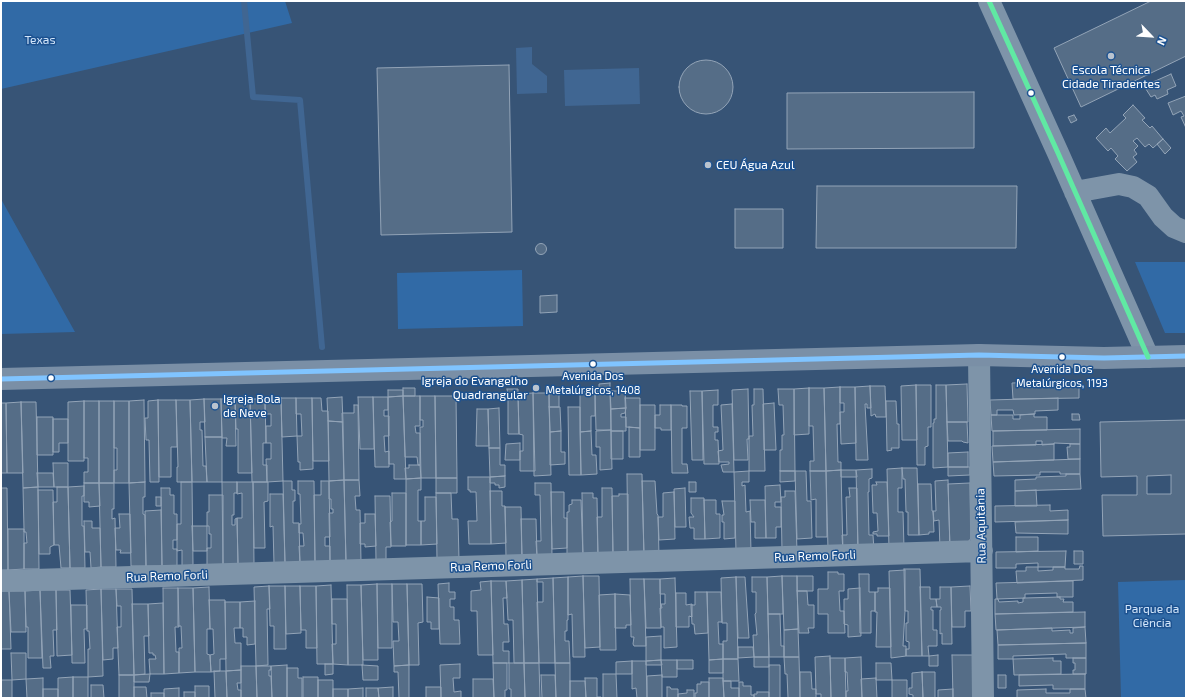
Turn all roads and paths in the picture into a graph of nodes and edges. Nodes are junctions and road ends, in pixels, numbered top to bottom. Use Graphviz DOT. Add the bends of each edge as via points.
graph roads {
  1 [pos="989,1"];
  2 [pos="1075,192"];
  3 [pos="1186,232"];
  4 [pos="978,354"];
  5 [pos="1186,356"];
  6 [pos="1148,357"];
  7 [pos="1,378"];
  8 [pos="982,551"];
  9 [pos="1,582"];
  10 [pos="983,698"];
  1 -- 2 [label="street"];
  2 -- 3 [label="street" via="1119,184 1133,187 1148,196 1163,217 1174,227"];
  2 -- 6 [label="street"];
  4 -- 6 [label="main road"];
  4 -- 7 [label="main road"];
  4 -- 8 [label="street, Rua Aquitânia"];
  5 -- 6 [label="main road"];
  8 -- 9 [label="street, Rua Remo Forli"];
  8 -- 10 [label="street, Rua Aquitânia"];
}
